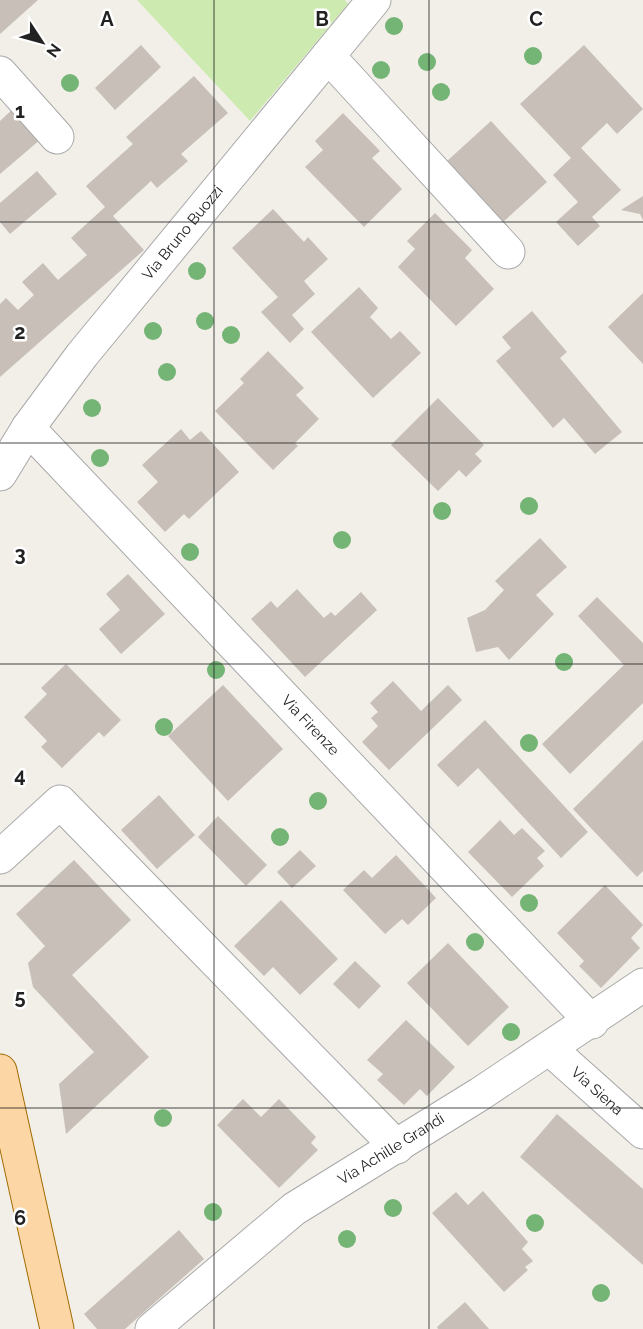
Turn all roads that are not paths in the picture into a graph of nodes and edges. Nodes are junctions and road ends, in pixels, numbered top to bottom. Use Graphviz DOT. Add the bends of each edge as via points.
graph roads {
  1 [pos="374,0"];
  2 [pos="328,56"];
  3 [pos="0,73"];
  4 [pos="57,137"];
  5 [pos="508,252"];
  6 [pos="28,428"];
  7 [pos="0,474"];
  8 [pos="0,857"];
  9 [pos="643,985"];
  10 [pos="592,1022"];
  11 [pos="550,1049"];
  12 [pos="0,1071"];
  13 [pos="643,1132"];
  14 [pos="397,1147"];
  15 [pos="57,1329"];
  16 [pos="152,1329"];
  1 -- 2 [label="street, Via Bruno Buozzi"];
  2 -- 5 [label="street"];
  2 -- 6 [label="street, Via Bruno Buozzi" via="89,346"];
  3 -- 4 [label="street"];
  6 -- 7 [label="street, Via Bruno Buozzi"];
  6 -- 10 [label="street, Via Firenze"];
  8 -- 14 [label="street" via="60,802"];
  9 -- 10 [label="street, Via Achille Grandi"];
  10 -- 11 [label="street, Via Achille Grandi"];
  11 -- 13 [label="street, Via Siena"];
  11 -- 14 [label="street, Via Achille Grandi"];
  12 -- 15 [label="main road"];
  14 -- 16 [label="street, Via Achille Grandi" via="294,1209"];
}
